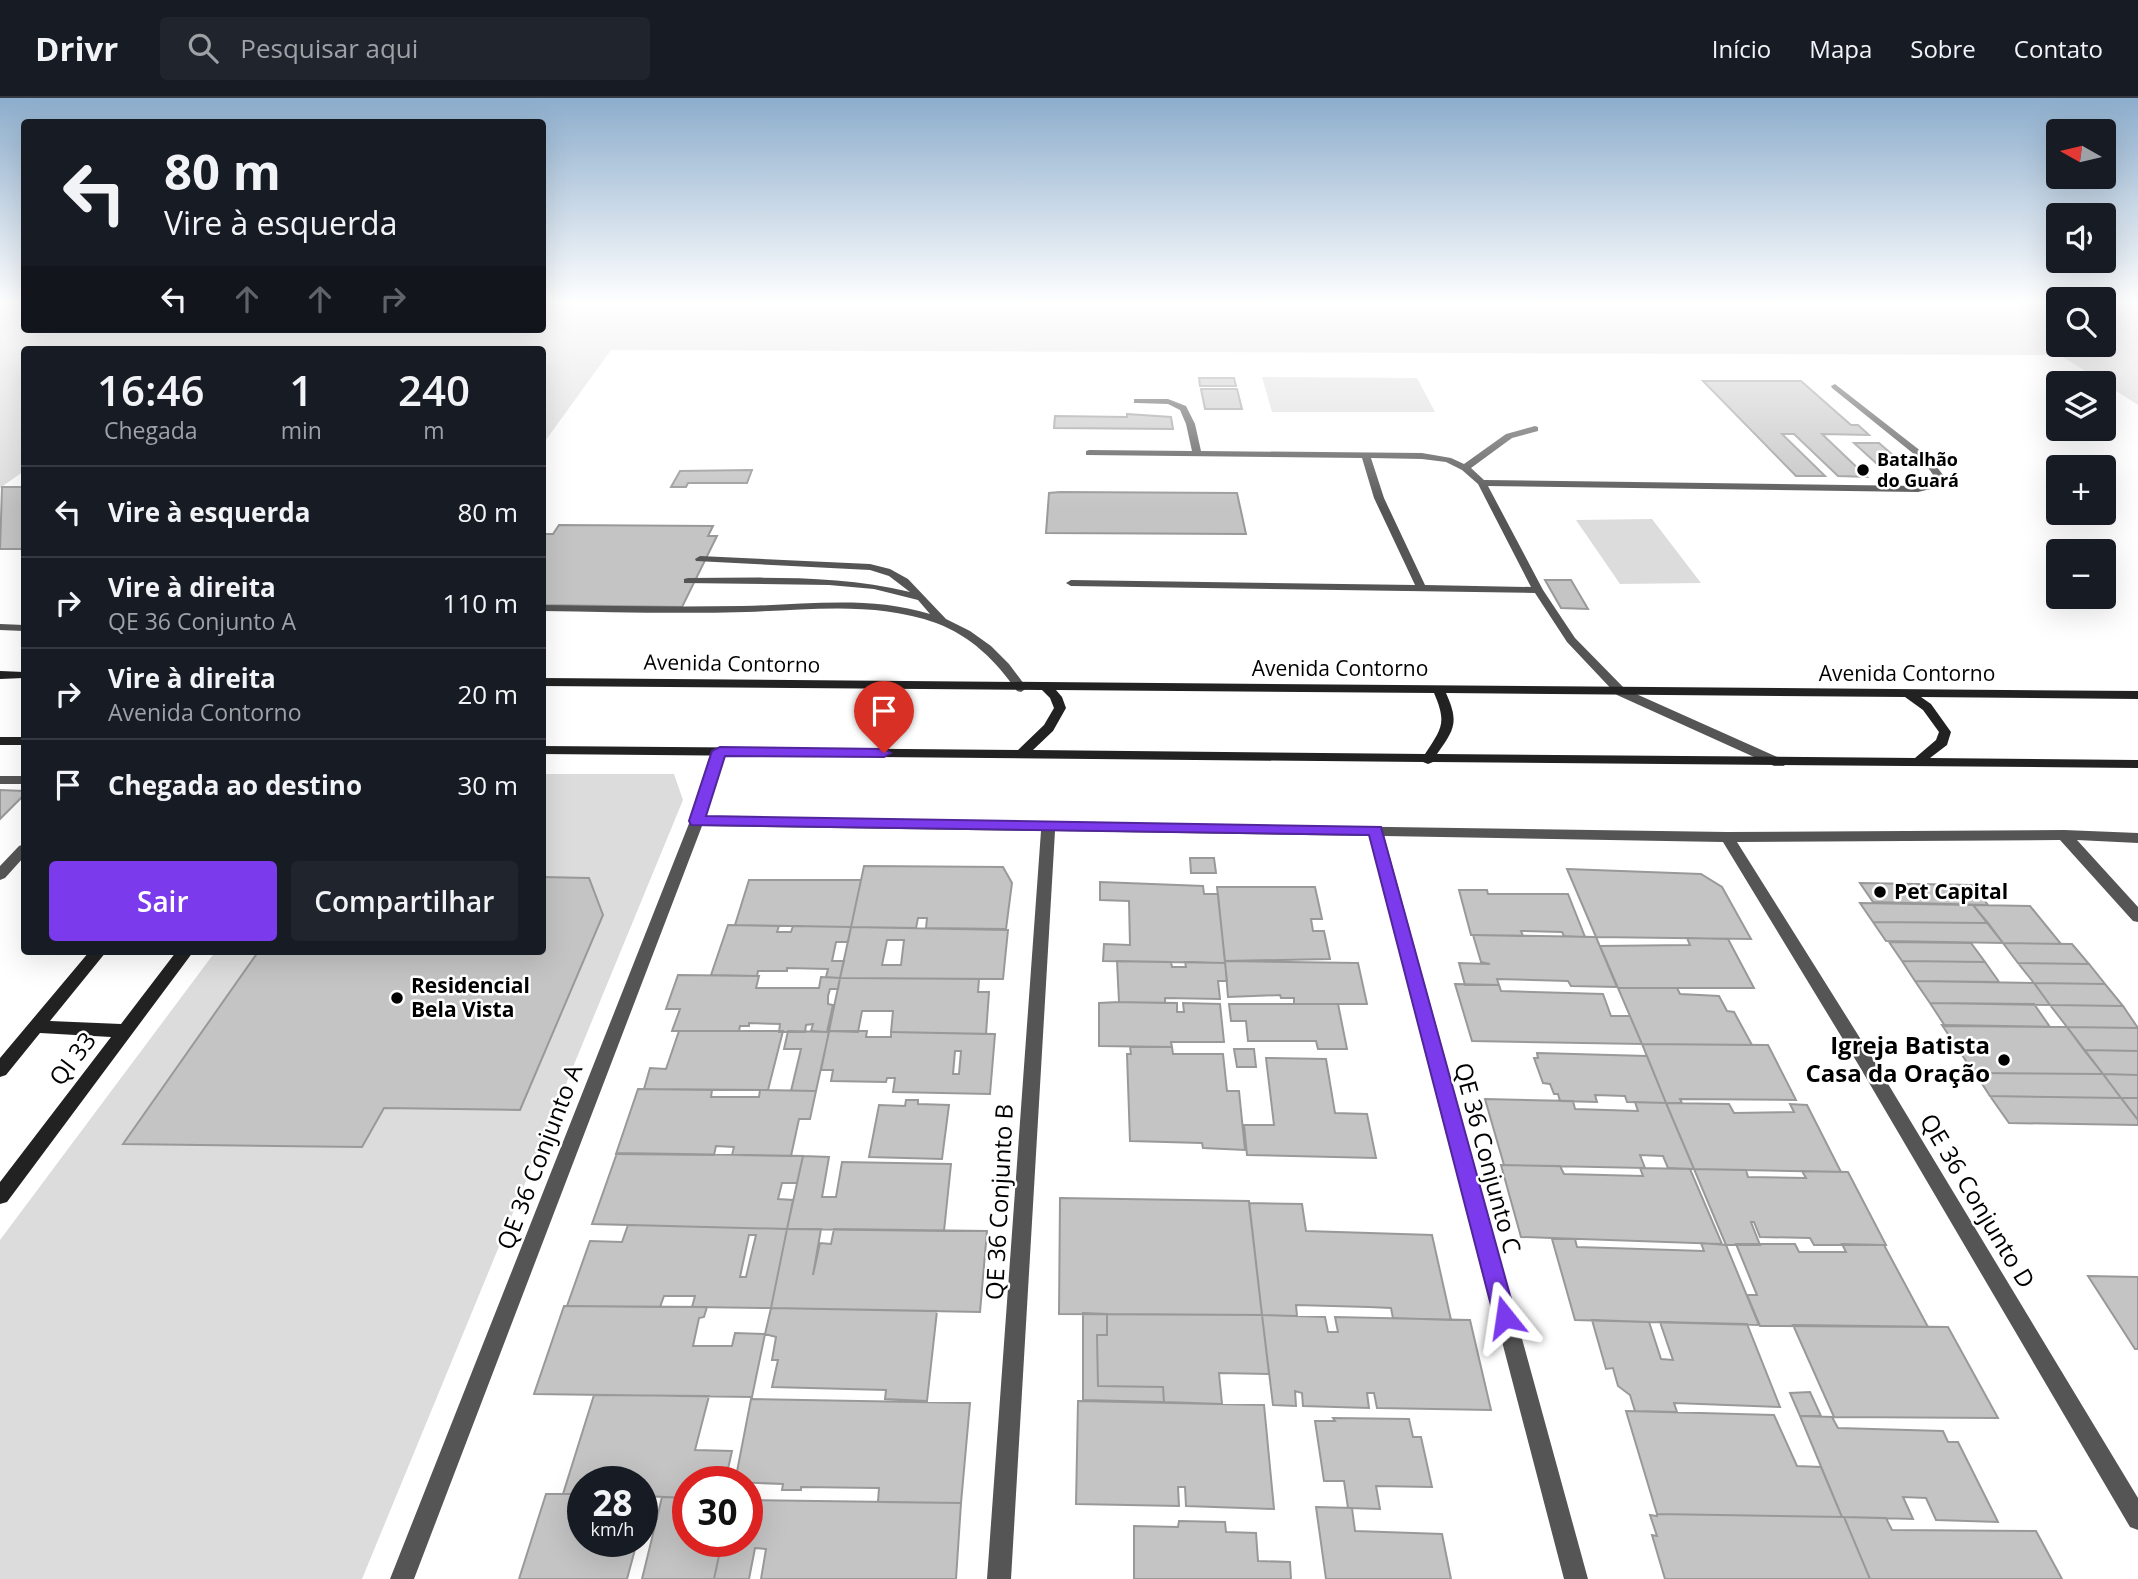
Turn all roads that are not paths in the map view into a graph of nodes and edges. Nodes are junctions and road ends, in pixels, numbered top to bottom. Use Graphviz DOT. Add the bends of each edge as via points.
graph roads {
  1 [pos="1835,386"];
  2 [pos="1137,401"];
  3 [pos="1535,429"];
  4 [pos="1089,453"];
  5 [pos="1197,454"];
  6 [pos="1366,455"];
  7 [pos="1465,468"];
  8 [pos="1482,483"];
  9 [pos="700,559"];
  10 [pos="688,581"];
  11 [pos="1071,583"];
  12 [pos="1421,586"];
  13 [pos="1538,590"];
  14 [pos="922,598"];
  15 [pos="546,608"];
  16 [pos="942,621"];
  17 [pos="0,627"];
  18 [pos="21,628"];
  19 [pos="0,675"];
  20 [pos="21,675"];
  21 [pos="546,682"];
  22 [pos="1021,688"];
  23 [pos="1047,688"];
  24 [pos="1439,691"];
  25 [pos="1621,692"];
  26 [pos="1910,695"];
  27 [pos="2138,695"];
  28 [pos="0,741"];
  29 [pos="21,741"];
  30 [pos="546,750"];
  31 [pos="720,751"];
  32 [pos="1021,754"];
  33 [pos="1428,760"];
  34 [pos="1918,762"];
  35 [pos="1779,763"];
  36 [pos="2138,764"];
  37 [pos="0,780"];
  38 [pos="21,780"];
  39 [pos="696,821"];
  40 [pos="1048,827"];
  41 [pos="1375,830"];
  42 [pos="2064,835"];
  43 [pos="1727,838"];
  44 [pos="2138,838"];
  45 [pos="21,852"];
  46 [pos="0,875"];
  47 [pos="2138,917"];
  48 [pos="96,955"];
  49 [pos="183,955"];
  50 [pos="37,1027"];
  51 [pos="126,1031"];
  52 [pos="0,1070"];
  53 [pos="0,1196"];
  54 [pos="2138,1518"];
  55 [pos="402,1579"];
  56 [pos="999,1579"];
  57 [pos="1576,1579"];
  1 -- 8 [label="street" via="1928,461 1941,480 1918,489"];
  2 -- 5 [label="street" via="1182,405 1188,411"];
  3 -- 7 [label="street" via="1509,436"];
  4 -- 5 [label="street"];
  5 -- 6 [label="street"];
  6 -- 7 [label="street" via="1422,456"];
  6 -- 12 [label="street" via="1379,498"];
  7 -- 8 [label="street"];
  8 -- 13 [label="street"];
  9 -- 14 [label="street" via="870,567 906,580"];
  10 -- 14 [label="street" via="852,583"];
  11 -- 12 [label="street"];
  12 -- 13 [label="street"];
  13 -- 25 [label="street" via="1571,640"];
  14 -- 16 [label="street"];
  15 -- 16 [label="street" via="854,607 909,611"];
  16 -- 22 [label="street" via="1001,659"];
  17 -- 18 [label="street"];
  19 -- 20 [label="main road"];
  21 -- 22 [label="main road, Avenida Contorno"];
  22 -- 23 [label="main road, Avenida Contorno"];
  23 -- 24 [label="main road, Avenida Contorno"];
  23 -- 32 [label="main road" via="1056,697 1058,715 1045,735"];
  24 -- 25 [label="main road, Avenida Contorno"];
  24 -- 33 [label="main road" via="1448,727"];
  25 -- 26 [label="main road, Avenida Contorno"];
  25 -- 35 [label="street"];
  26 -- 27 [label="main road, Avenida Contorno"];
  26 -- 34 [label="main road" via="1927,707 1945,732 1942,742"];
  28 -- 29 [label="main road"];
  30 -- 31 [label="main road"];
  31 -- 32 [label="main road"];
  31 -- 39 [label="street, QE 36 Conjunto A"];
  32 -- 33 [label="main road"];
  33 -- 35 [label="main road"];
  34 -- 35 [label="main road"];
  34 -- 36 [label="main road"];
  37 -- 38 [label="street"];
  39 -- 40 [label="street"];
  39 -- 55 [label="street, QE 36 Conjunto A"];
  40 -- 41 [label="street"];
  40 -- 56 [label="street, QE 36 Conjunto B"];
  41 -- 43 [label="street"];
  41 -- 57 [label="street, QE 36 Conjunto C"];
  42 -- 43 [label="street"];
  42 -- 44 [label="street"];
  42 -- 47 [label="street"];
  43 -- 54 [label="street, QE 36 Conjunto D"];
  45 -- 46 [label="street"];
  48 -- 50 [label="main road"];
  49 -- 51 [label="main road, QI 33"];
  50 -- 51 [label="main road"];
  50 -- 52 [label="main road"];
  51 -- 53 [label="main road, QI 33"];
}
